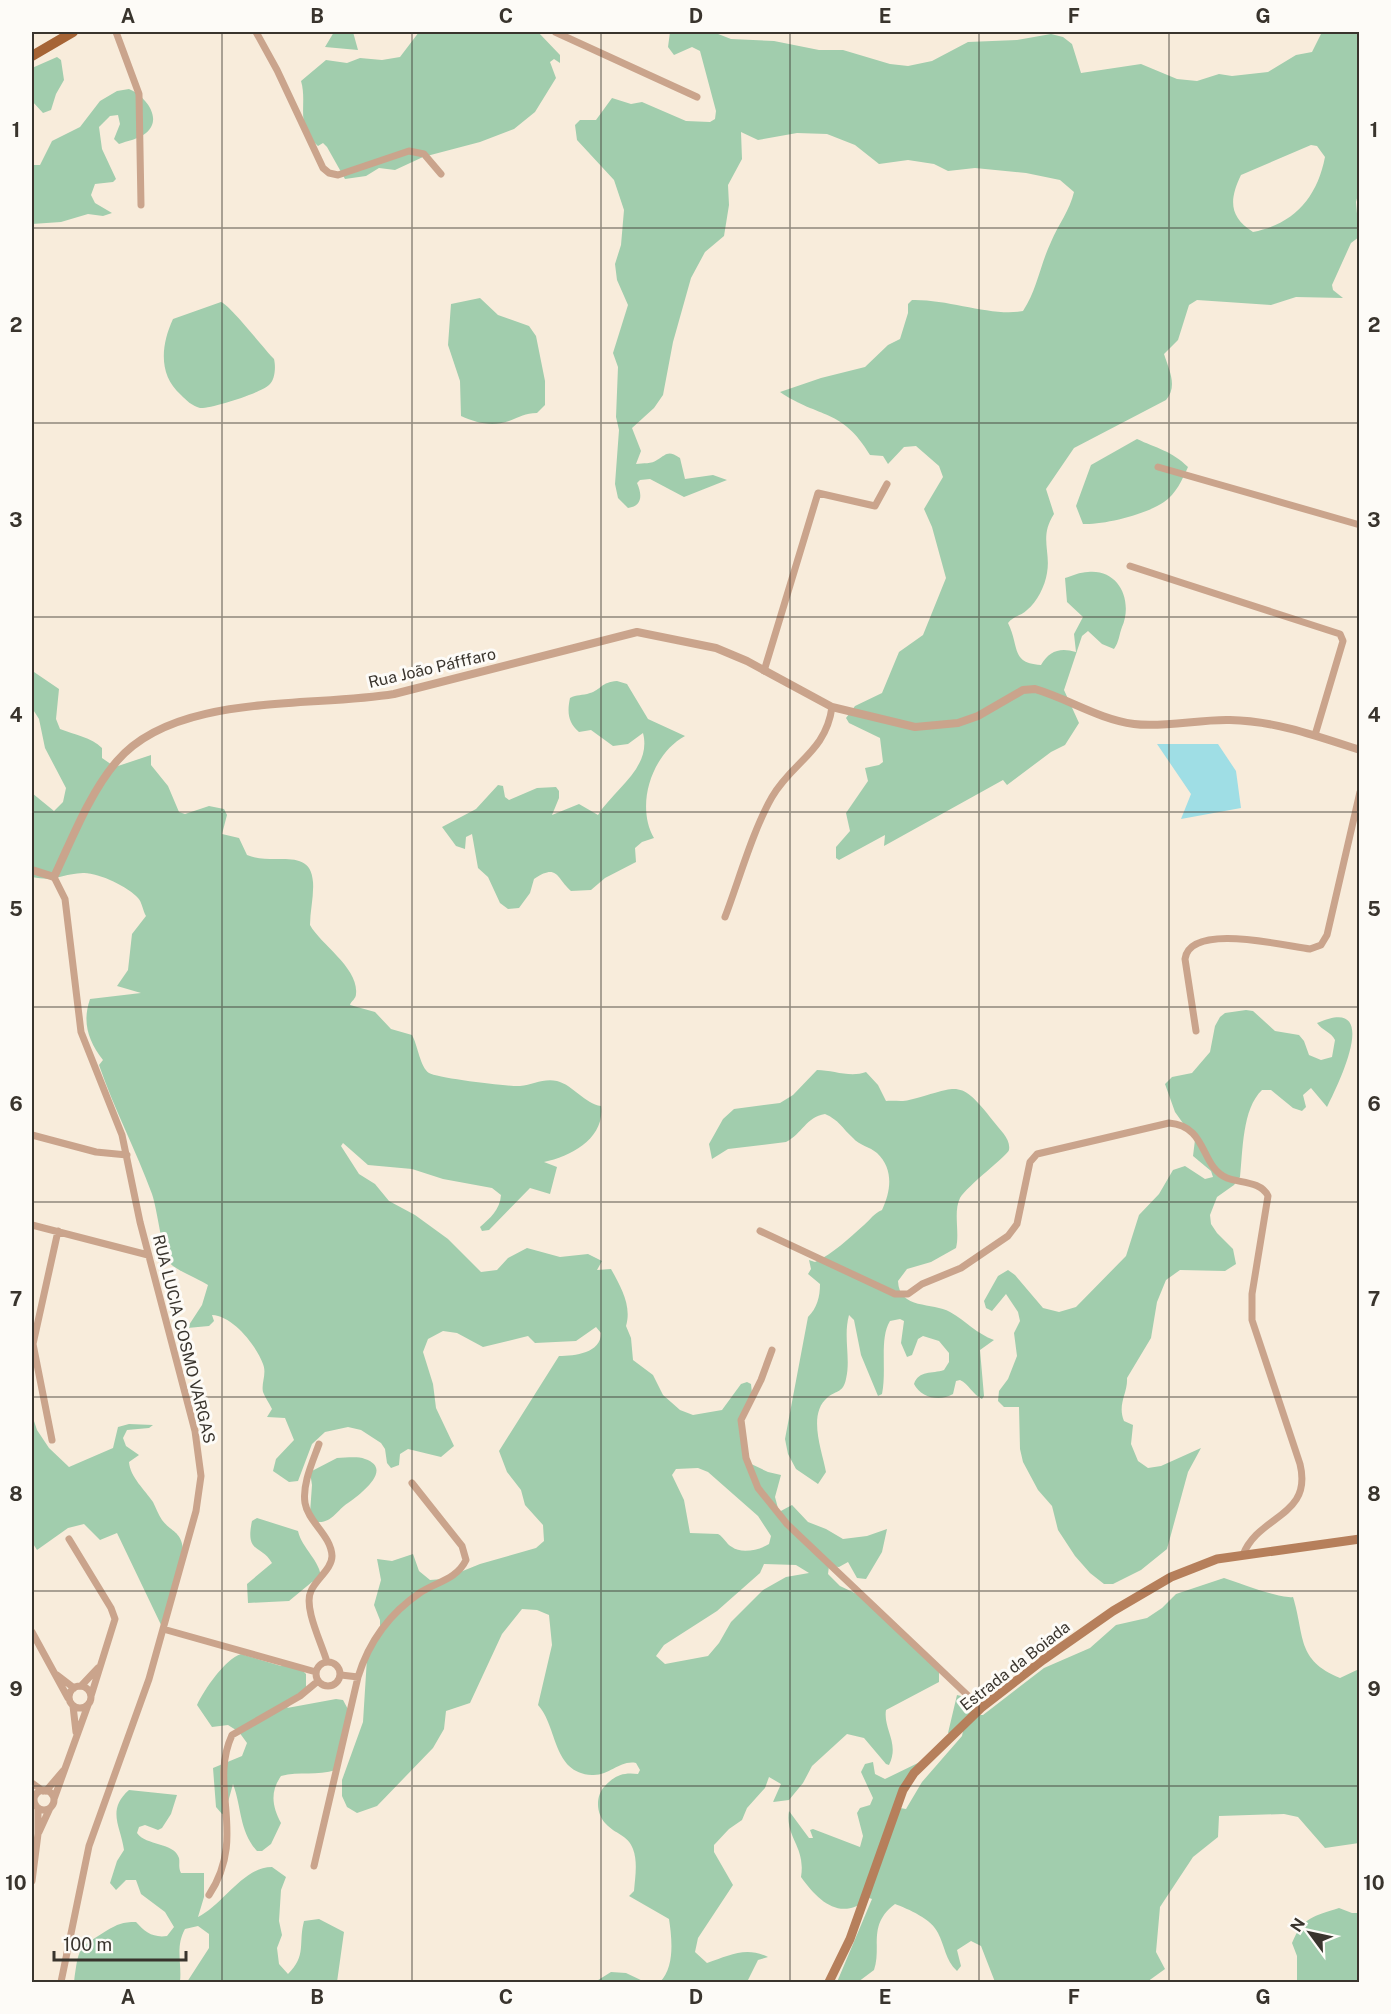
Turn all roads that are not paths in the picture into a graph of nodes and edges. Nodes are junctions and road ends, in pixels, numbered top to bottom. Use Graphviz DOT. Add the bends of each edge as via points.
graph roads {
  1 [pos="73,32"];
  2 [pos="116,32"];
  3 [pos="256,32"];
  4 [pos="555,32"];
  5 [pos="32,56"];
  6 [pos="697,97"];
  7 [pos="441,174"];
  8 [pos="141,205"];
  9 [pos="1158,467"];
  10 [pos="887,484"];
  11 [pos="1359,525"];
  12 [pos="1130,566"];
  13 [pos="764,671"];
  14 [pos="832,707"];
  15 [pos="1315,735"];
  16 [pos="1359,750"];
  17 [pos="1359,792"];
  18 [pos="32,870"];
  19 [pos="54,877"];
  20 [pos="725,917"];
  21 [pos="1196,1031"];
  22 [pos="32,1135"];
  23 [pos="128,1155"];
  24 [pos="32,1225"];
  25 [pos="58,1231"];
  26 [pos="760,1231"];
  27 [pos="148,1255"];
  28 [pos="772,1350"];
  29 [pos="52,1440"];
  30 [pos="319,1444"];
  31 [pos="412,1483"];
  32 [pos="69,1539"];
  33 [pos="1359,1539"];
  34 [pos="1243,1555"];
  35 [pos="163,1629"];
  36 [pos="32,1632"];
  37 [pos="327,1662"];
  38 [pos="100,1666"];
  39 [pos="316,1672"];
  40 [pos="55,1673"];
  41 [pos="341,1675"];
  42 [pos="358,1677"];
  43 [pos="318,1682"];
  44 [pos="78,1687"];
  45 [pos="91,1696"];
  46 [pos="68,1698"];
  47 [pos="88,1705"];
  48 [pos="73,1706"];
  49 [pos="981,1708"];
  50 [pos="76,1732"];
  51 [pos="68,1764"];
  52 [pos="32,1783"];
  53 [pos="44,1791"];
  54 [pos="54,1799"];
  55 [pos="34,1803"];
  56 [pos="50,1808"];
  57 [pos="38,1834"];
  58 [pos="32,1862"];
  59 [pos="314,1866"];
  60 [pos="32,1881"];
  61 [pos="209,1895"];
  62 [pos="61,1983"];
  63 [pos="830,1983"];
  1 -- 5 [label="main road"];
  2 -- 8 [label="street" via="138,94"];
  3 -- 7 [label="street" via="323,168 329,173 338,175 409,151 424,154"];
  4 -- 6 [label="street"];
  9 -- 11 [label="street"];
  10 -- 13 [label="street" via="875,506 818,494"];
  12 -- 15 [label="street" via="1340,634 1343,641"];
  13 -- 14 [label="street, Rua João Páfffaro"];
  13 -- 19 [label="street, Rua João Páfffaro" via="716,648 637,632 394,694 230,708 196,715 139,742 117,761"];
  14 -- 15 [label="street, Rua João Páfffaro" via="915,727 932,727 978,716 1023,690 1035,688 1088,711 1137,724 1246,721"];
  14 -- 20 [label="street" via="819,744 771,799"];
  15 -- 16 [label="street, Rua João Páfffaro"];
  17 -- 21 [label="street" via="1327,935 1321,945 1310,949 1225,938 1194,945 1185,959"];
  18 -- 19 [label="street"];
  19 -- 23 [label="street, RUA LUCIA COSMO VARGAS" via="65,899 81,1032"];
  22 -- 23 [label="street" via="96,1152"];
  23 -- 27 [label="street, RUA LUCIA COSMO VARGAS"];
  24 -- 25 [label="street"];
  25 -- 27 [label="street"];
  25 -- 29 [label="street" via="33,1344"];
  26 -- 34 [label="street" via="895,1294 908,1294 962,1268 1011,1233 1017,1224 1030,1162 1037,1154 1169,1123 1184,1126 1199,1141 1217,1173 1260,1187 1268,1196 1252,1294 1252,1320 1300,1464 1303,1485 1294,1504 1252,1538"];
  27 -- 35 [label="street, RUA LUCIA COSMO VARGAS" via="200,1460 196,1511"];
  28 -- 49 [label="street" via="741,1420 746,1458 758,1488 787,1524"];
  30 -- 37 [label="street" via="304,1500 332,1551 332,1562 308,1599"];
  31 -- 42 [label="street" via="462,1546 466,1560 458,1573 421,1593 387,1622 370,1647"];
  32 -- 38 [label="street" via="114,1614 112,1634"];
  33 -- 34 [label="main road, Estrada da Boiada"];
  34 -- 49 [label="main road, Estrada da Boiada" via="1195,1566 1144,1592 1043,1660"];
  35 -- 39 [label="street"];
  35 -- 62 [label="street, RUA LUCIA COSMO VARGAS" via="90,1846"];
  36 -- 40 [label="street"];
  37 -- 39 [label="street"];
  37 -- 41 [label="street" via="339,1667"];
  38 -- 44 [label="street"];
  38 -- 45 [label="street"];
  39 -- 43 [label="street"];
  40 -- 44 [label="street"];
  40 -- 46 [label="street"];
  41 -- 42 [label="street"];
  41 -- 43 [label="street" via="330,1687"];
  42 -- 59 [label="street"];
  43 -- 61 [label="street" via="232,1735 225,1756 228,1846 223,1870"];
  44 -- 45 [label="street" via="88,1690"];
  44 -- 46 [label="street"];
  45 -- 47 [label="street"];
  46 -- 48 [label="street"];
  47 -- 48 [label="street" via="80,1709"];
  47 -- 50 [label="street"];
  48 -- 50 [label="street"];
  49 -- 63 [label="main road, Estrada da Boiada" via="914,1773 903,1790 857,1921"];
  50 -- 51 [label="street"];
  51 -- 53 [label="street"];
  51 -- 54 [label="street"];
  52 -- 53 [label="street"];
  53 -- 54 [label="street"];
  53 -- 55 [label="street" via="36,1794"];
  54 -- 56 [label="street"];
  55 -- 56 [label="street"];
  55 -- 57 [label="street"];
  56 -- 57 [label="street"];
  57 -- 58 [label="street"];
  58 -- 60 [label="street"];
}
